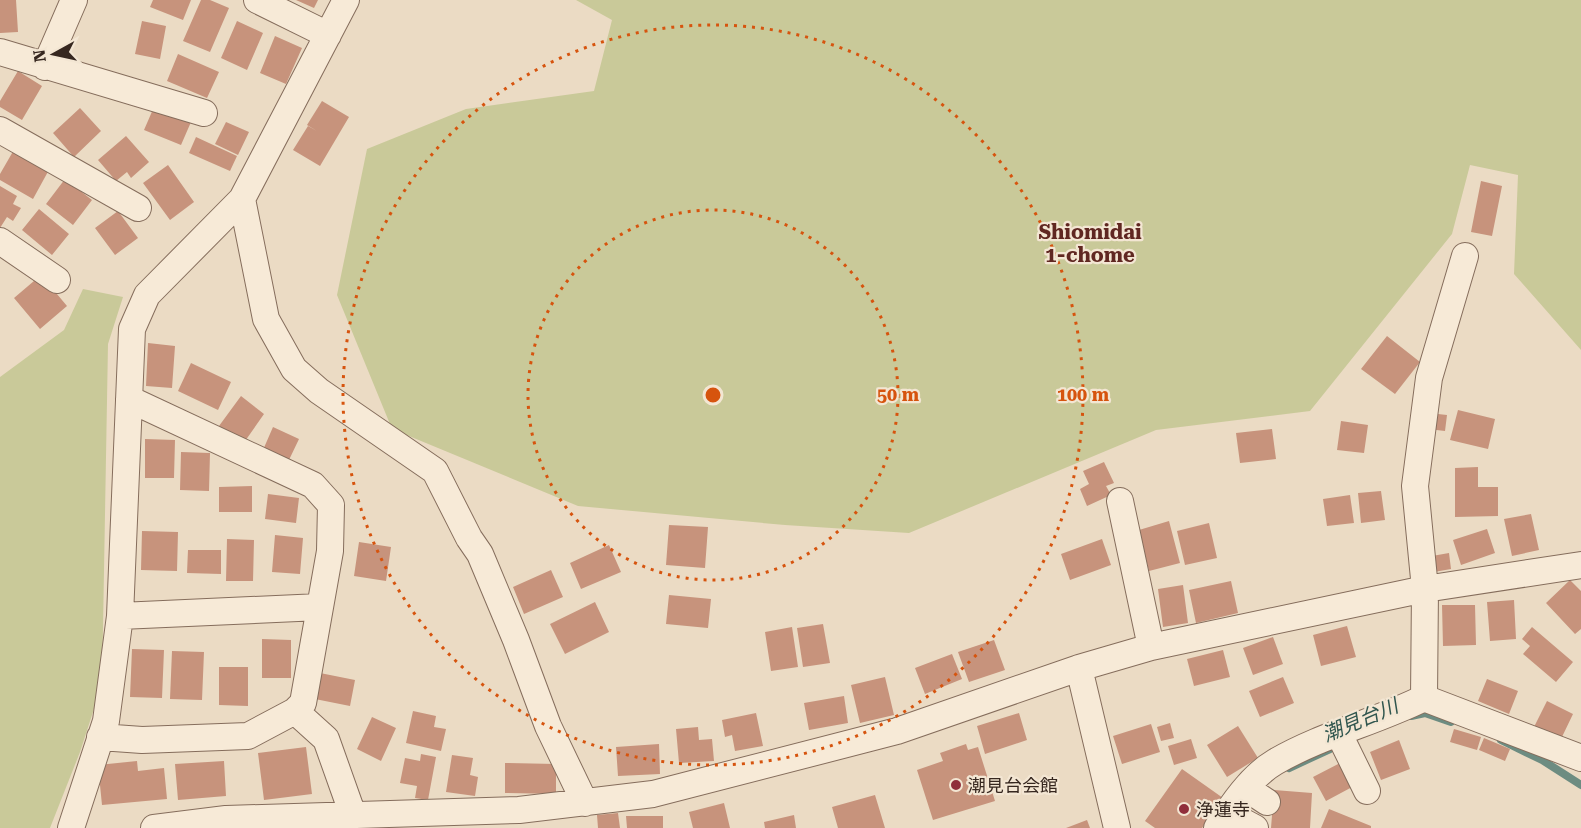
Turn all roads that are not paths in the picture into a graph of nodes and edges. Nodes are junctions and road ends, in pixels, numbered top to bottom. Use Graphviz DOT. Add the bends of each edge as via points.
graph roads {
  1 [pos="74,0"];
  2 [pos="256,0"];
  3 [pos="346,0"];
  4 [pos="328,35"];
  5 [pos="0,52"];
  6 [pos="45,67"];
  7 [pos="204,113"];
  8 [pos="0,130"];
  9 [pos="242,199"];
  10 [pos="138,208"];
  11 [pos="3,245"];
  12 [pos="1465,256"];
  13 [pos="57,280"];
  14 [pos="129,399"];
  15 [pos="1120,501"];
  16 [pos="1581,565"];
  17 [pos="1425,589"];
  18 [pos="320,608"];
  19 [pos="120,616"];
  20 [pos="1151,647"];
  21 [pos="1079,668"];
  22 [pos="1424,698"];
  23 [pos="295,711"];
  24 [pos="100,737"];
  25 [pos="1342,740"];
  26 [pos="1581,759"];
  27 [pos="1366,791"];
  28 [pos="585,802"];
  29 [pos="353,815"];
  30 [pos="1240,824"];
  31 [pos="71,828"];
  32 [pos="154,828"];
  33 [pos="1117,828"];
  1 -- 6 [label="street"];
  2 -- 4 [label="street"];
  3 -- 4 [label="street"];
  4 -- 9 [label="street"];
  5 -- 6 [label="street"];
  6 -- 7 [label="street"];
  8 -- 10 [label="street"];
  9 -- 14 [label="street" via="147,295 132,329"];
  9 -- 28 [label="street" via="266,319 294,369 319,391 435,471 480,554 548,726"];
  11 -- 13 [label="street"];
  12 -- 17 [label="street" via="1429,378 1415,486"];
  14 -- 18 [label="street" via="313,485 331,505 330,551"];
  14 -- 19 [label="street"];
  15 -- 20 [label="street"];
  16 -- 17 [label="street"];
  17 -- 20 [label="street"];
  17 -- 22 [label="street"];
  18 -- 19 [label="street"];
  18 -- 23 [label="street" via="303,704"];
  19 -- 24 [label="street" via="106,721"];
  20 -- 21 [label="street"];
  21 -- 28 [label="street" via="897,731 653,794"];
  21 -- 33 [label="street"];
  22 -- 25 [label="street"];
  22 -- 26 [label="street"];
  23 -- 24 [label="street" via="248,736 142,740"];
  23 -- 29 [label="street" via="326,739"];
  24 -- 31 [label="street"];
  25 -- 27 [label="street"];
  25 -- 30 [label="street" via="1273,763 1255,794 1240,794"];
  28 -- 29 [label="street" via="519,810"];
  29 -- 32 [label="street" via="226,819"];
}
